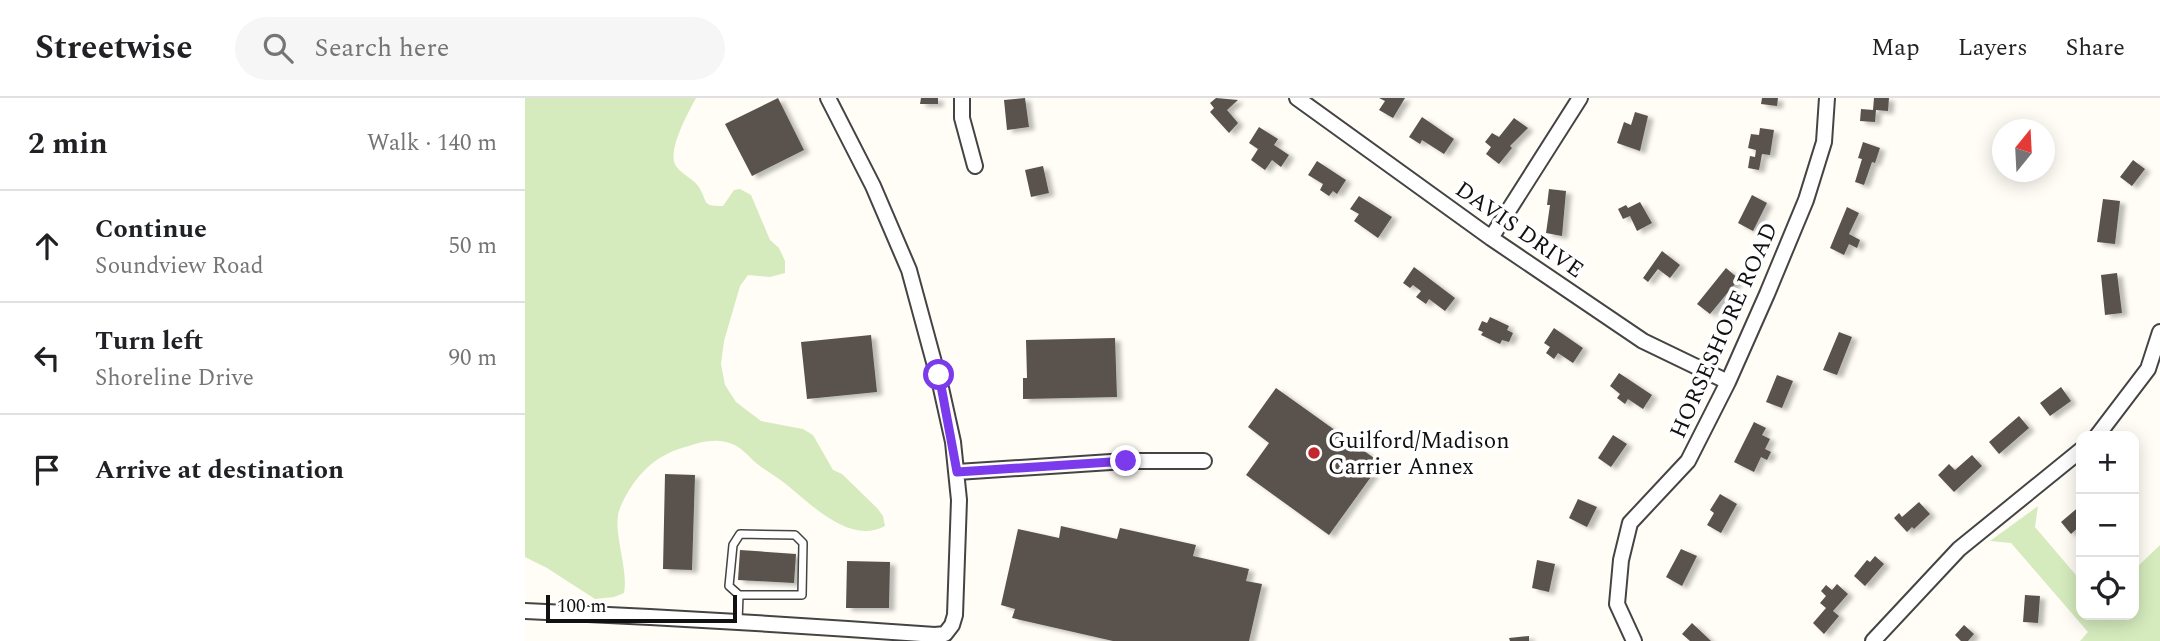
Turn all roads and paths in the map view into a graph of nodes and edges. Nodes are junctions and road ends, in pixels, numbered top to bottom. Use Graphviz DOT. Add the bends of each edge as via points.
graph roads {
  1 [pos="828,98"];
  2 [pos="962,98"];
  3 [pos="1297,98"];
  4 [pos="1580,98"];
  5 [pos="1827,98"];
  6 [pos="975,166"];
  7 [pos="1491,238"];
  8 [pos="2160,332"];
  9 [pos="1728,382"];
  10 [pos="2101,431"];
  11 [pos="2076,454"];
  12 [pos="1204,461"];
  13 [pos="957,472"];
  14 [pos="739,595"];
  15 [pos="525,611"];
  16 [pos="738,622"];
  17 [pos="1634,641"];
  18 [pos="1873,641"];
  1 -- 13 [label="street" via="909,270 939,375"];
  2 -- 6 [label="street" via="962,118"];
  3 -- 7 [label="street, DAVIS DRIVE"];
  4 -- 7 [label="street"];
  5 -- 9 [label="street, HORSESHORE ROAD" via="1824,142 1805,200"];
  7 -- 9 [label="street, DAVIS DRIVE" via="1643,341"];
  8 -- 10 [label="street" via="2148,369"];
  9 -- 17 [label="street, HORSESHORE ROAD" via="1689,461 1630,523 1618,604"];
  11 -- 18 [label="street" via="1959,549"];
  12 -- 13 [label="street"];
  13 -- 16 [label="street" via="955,615 945,634"];
  14 -- 14 [label="lane" via="802,595 803,543 795,535 740,534 733,545 729,586"];
  14 -- 16 [label="lane"];
  15 -- 16 [label="street"];
}
